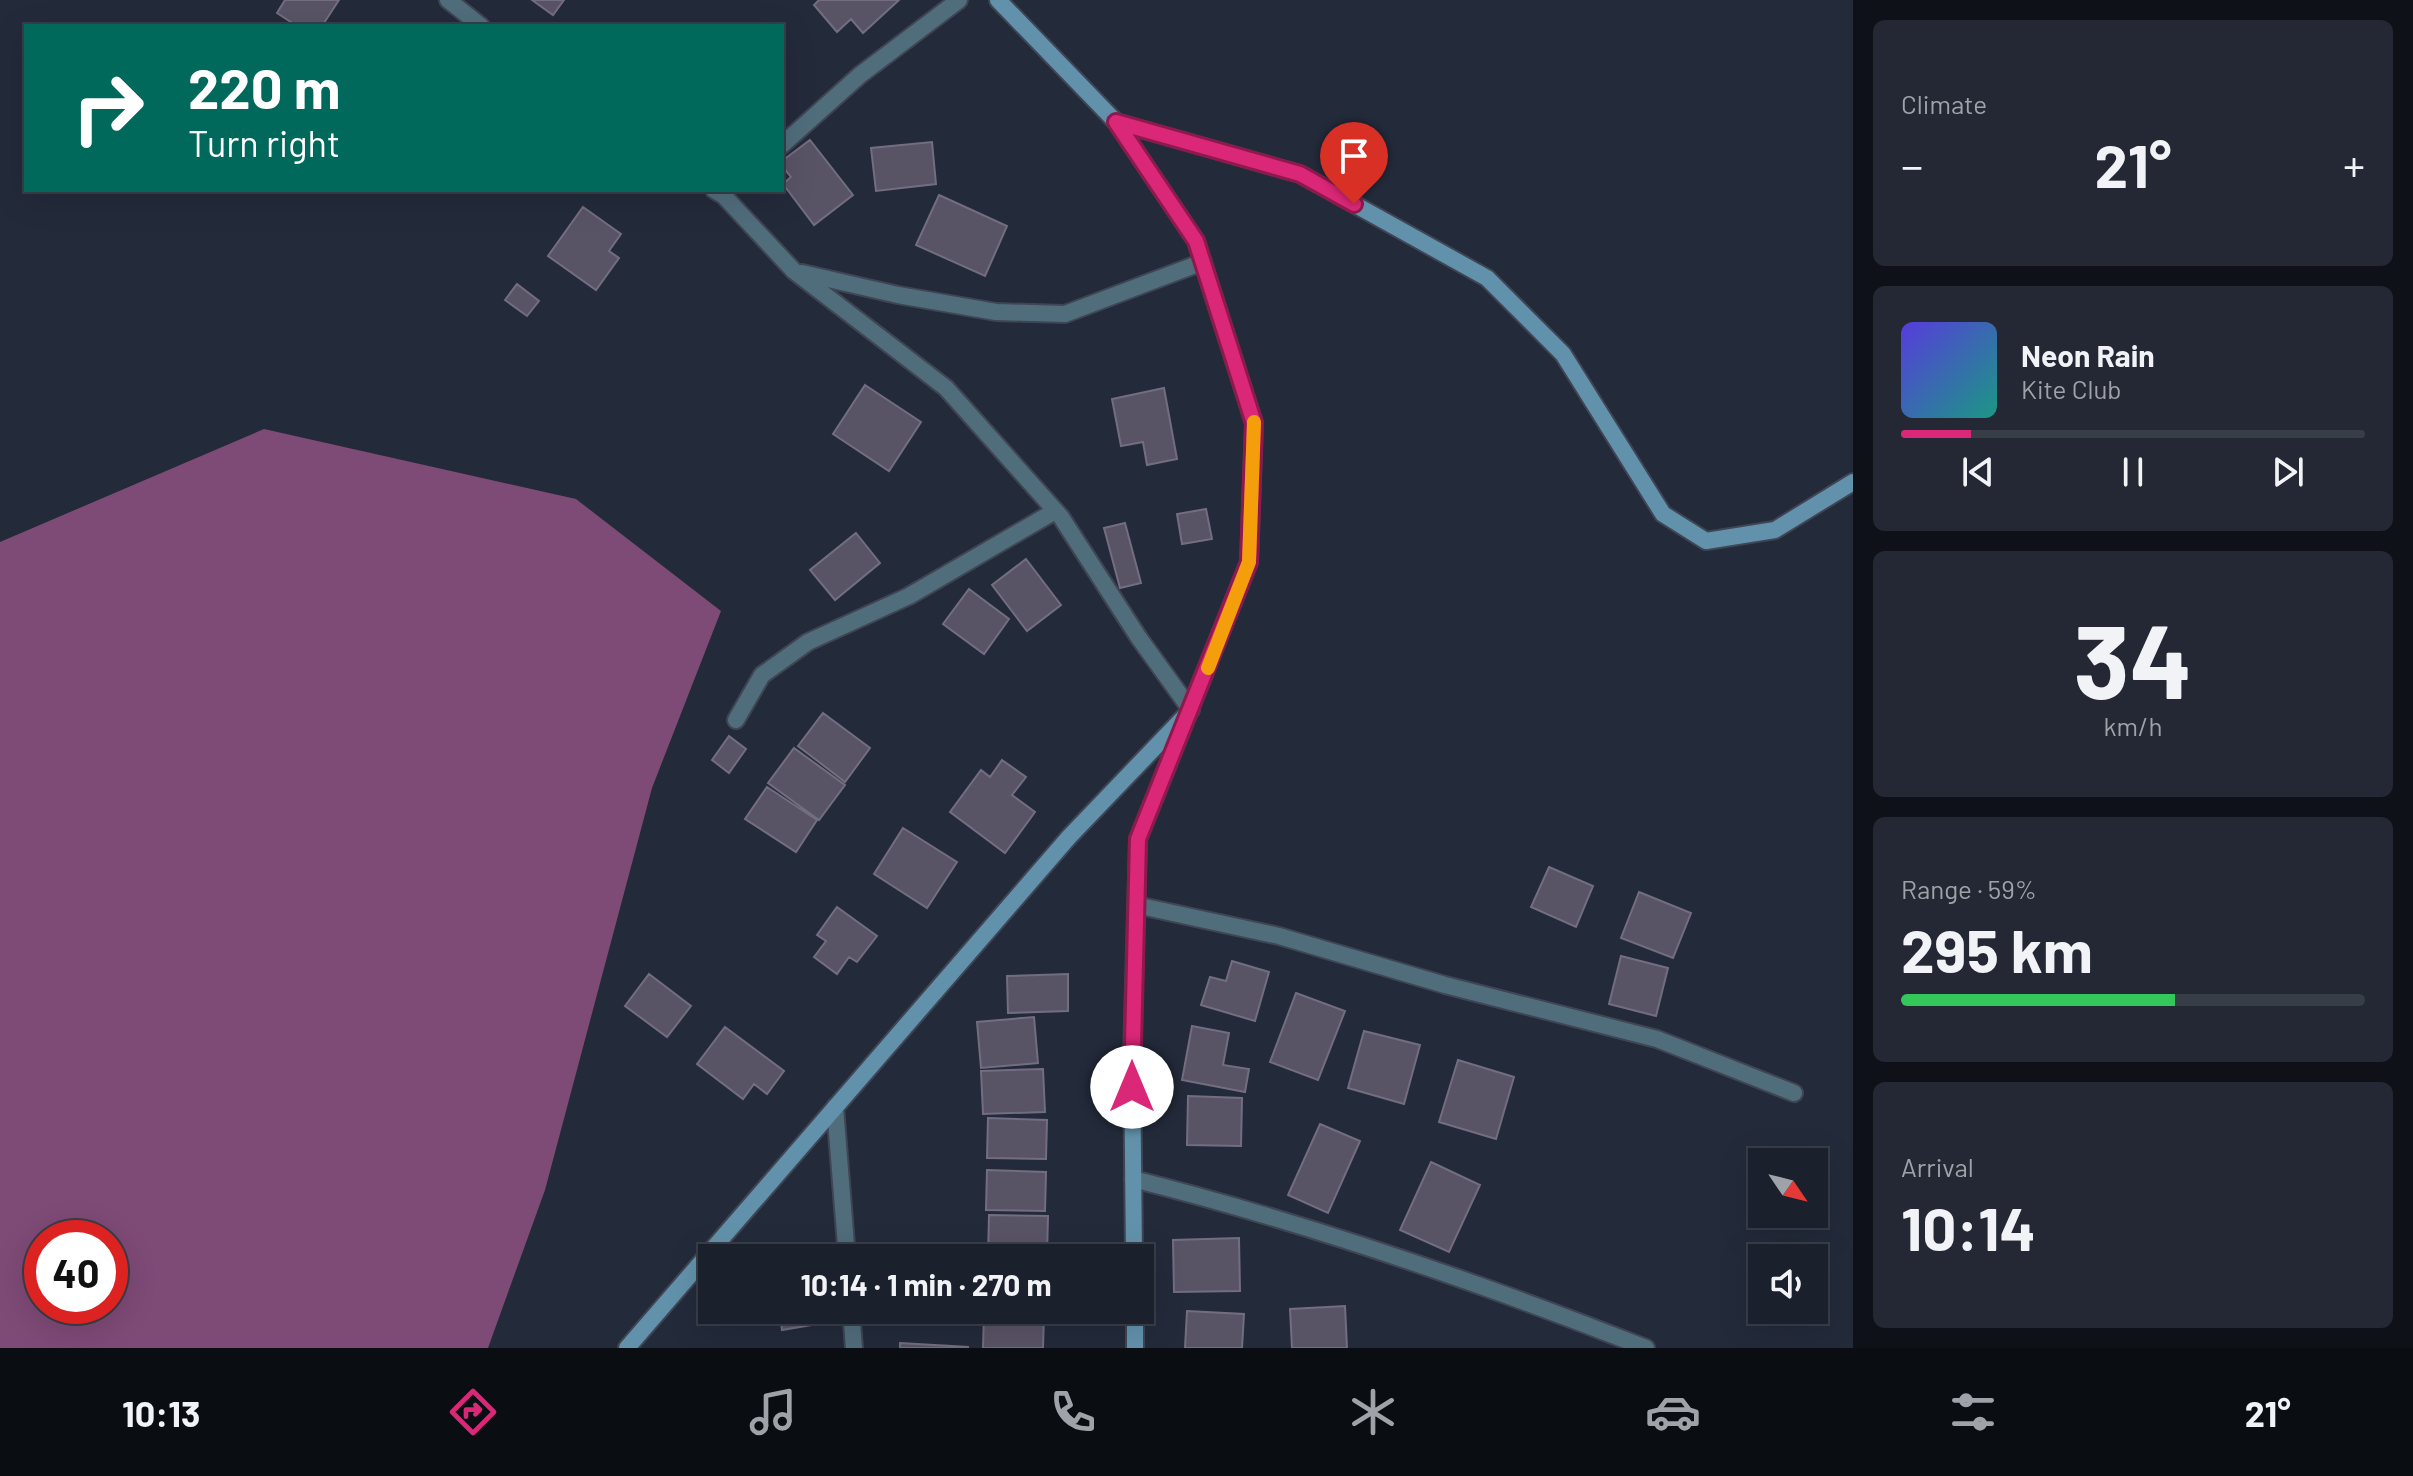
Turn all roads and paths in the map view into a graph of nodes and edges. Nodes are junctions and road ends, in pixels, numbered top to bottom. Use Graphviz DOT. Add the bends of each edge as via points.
graph roads {
  1 [pos="448,0"];
  2 [pos="959,0"];
  3 [pos="998,0"];
  4 [pos="478,24"];
  5 [pos="1116,122"];
  6 [pos="784,143"];
  7 [pos="723,192"];
  8 [pos="1203,262"];
  9 [pos="794,271"];
  10 [pos="1853,482"];
  11 [pos="1055,511"];
  12 [pos="1191,710"];
  13 [pos="736,720"];
  14 [pos="1136,905"];
  15 [pos="1794,1093"];
  16 [pos="835,1107"];
  17 [pos="1133,1179"];
  18 [pos="846,1244"];
  19 [pos="1134,1244"];
  20 [pos="852,1324"];
  21 [pos="1135,1324"];
  22 [pos="627,1348"];
  23 [pos="854,1348"];
  24 [pos="1135,1348"];
  25 [pos="1646,1348"];
  1 -- 4 [label="street"];
  2 -- 6 [label="street" via="860,75"];
  3 -- 5 [label="street"];
  5 -- 8 [label="street" via="1196,241"];
  5 -- 10 [label="street" via="1300,174 1487,278 1563,354 1663,514 1706,541 1775,530"];
  7 -- 9 [label="street"];
  8 -- 9 [label="street" via="1065,314 996,312"];
  8 -- 12 [label="street" via="1254,423 1249,562"];
  9 -- 11 [label="street" via="946,388"];
  11 -- 12 [label="street"];
  11 -- 13 [label="street" via="909,596 808,642 762,675"];
  12 -- 14 [label="street" via="1138,839"];
  12 -- 16 [label="street" via="1069,837"];
  14 -- 15 [label="street" via="1279,936 1657,1039"];
  14 -- 17 [label="street"];
  16 -- 18 [label="street"];
  16 -- 22 [label="street"];
  17 -- 19 [label="street"];
  17 -- 25 [label="street" via="1403,1258"];
  20 -- 23 [label="street"];
  21 -- 24 [label="street"];
}
